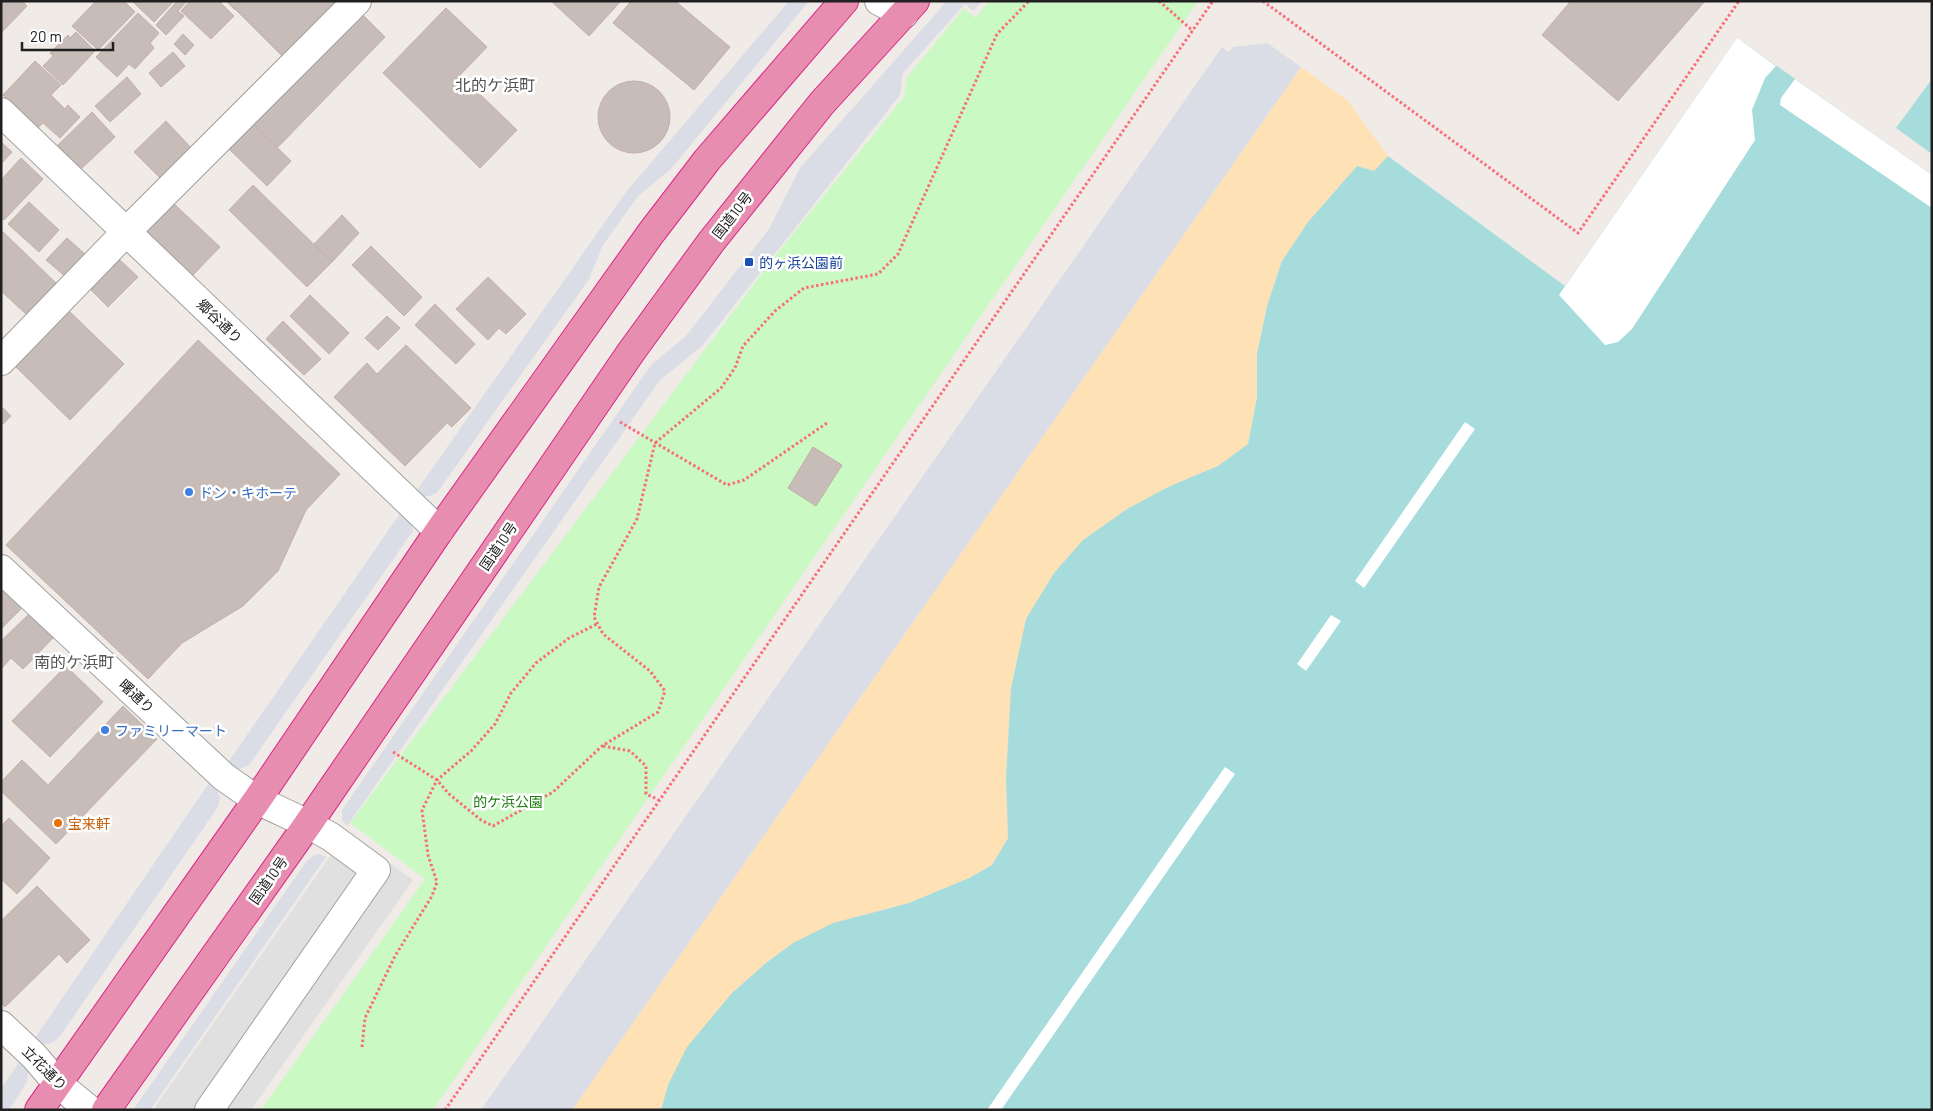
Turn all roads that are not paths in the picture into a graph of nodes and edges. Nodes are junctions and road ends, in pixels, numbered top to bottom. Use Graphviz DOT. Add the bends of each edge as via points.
graph roads {
  1 [pos="357,1"];
  2 [pos="844,1"];
  3 [pos="879,1"];
  4 [pos="904,5"];
  5 [pos="1,112"];
  6 [pos="127,231"];
  7 [pos="1,361"];
  8 [pos="439,531"];
  9 [pos="1,569"];
  10 [pos="257,800"];
  11 [pos="308,824"];
  12 [pos="1,1025"];
  13 [pos="57,1083"];
  14 [pos="39,1110"];
  15 [pos="90,1110"];
  16 [pos="106,1110"];
  17 [pos="209,1110"];
  1 -- 6 [label="street"];
  2 -- 8 [label="highway" via="707,160 651,232"];
  3 -- 4 [label="street"];
  4 -- 11 [label="highway, 国道10号" via="711,242 626,360"];
  5 -- 6 [label="street, 郷谷通り"];
  6 -- 7 [label="street"];
  6 -- 8 [label="street, 郷谷通り"];
  8 -- 10 [label="highway"];
  9 -- 10 [label="street, 曙通り" via="224,777"];
  10 -- 11 [label="street, 曙通り"];
  10 -- 13 [label="highway"];
  11 -- 16 [label="highway, 国道10号"];
  11 -- 17 [label="street, 曙通り" via="376,870"];
  12 -- 13 [label="street, 立花通り"];
  13 -- 14 [label="highway"];
  13 -- 15 [label="street, 立花通り"];
}
